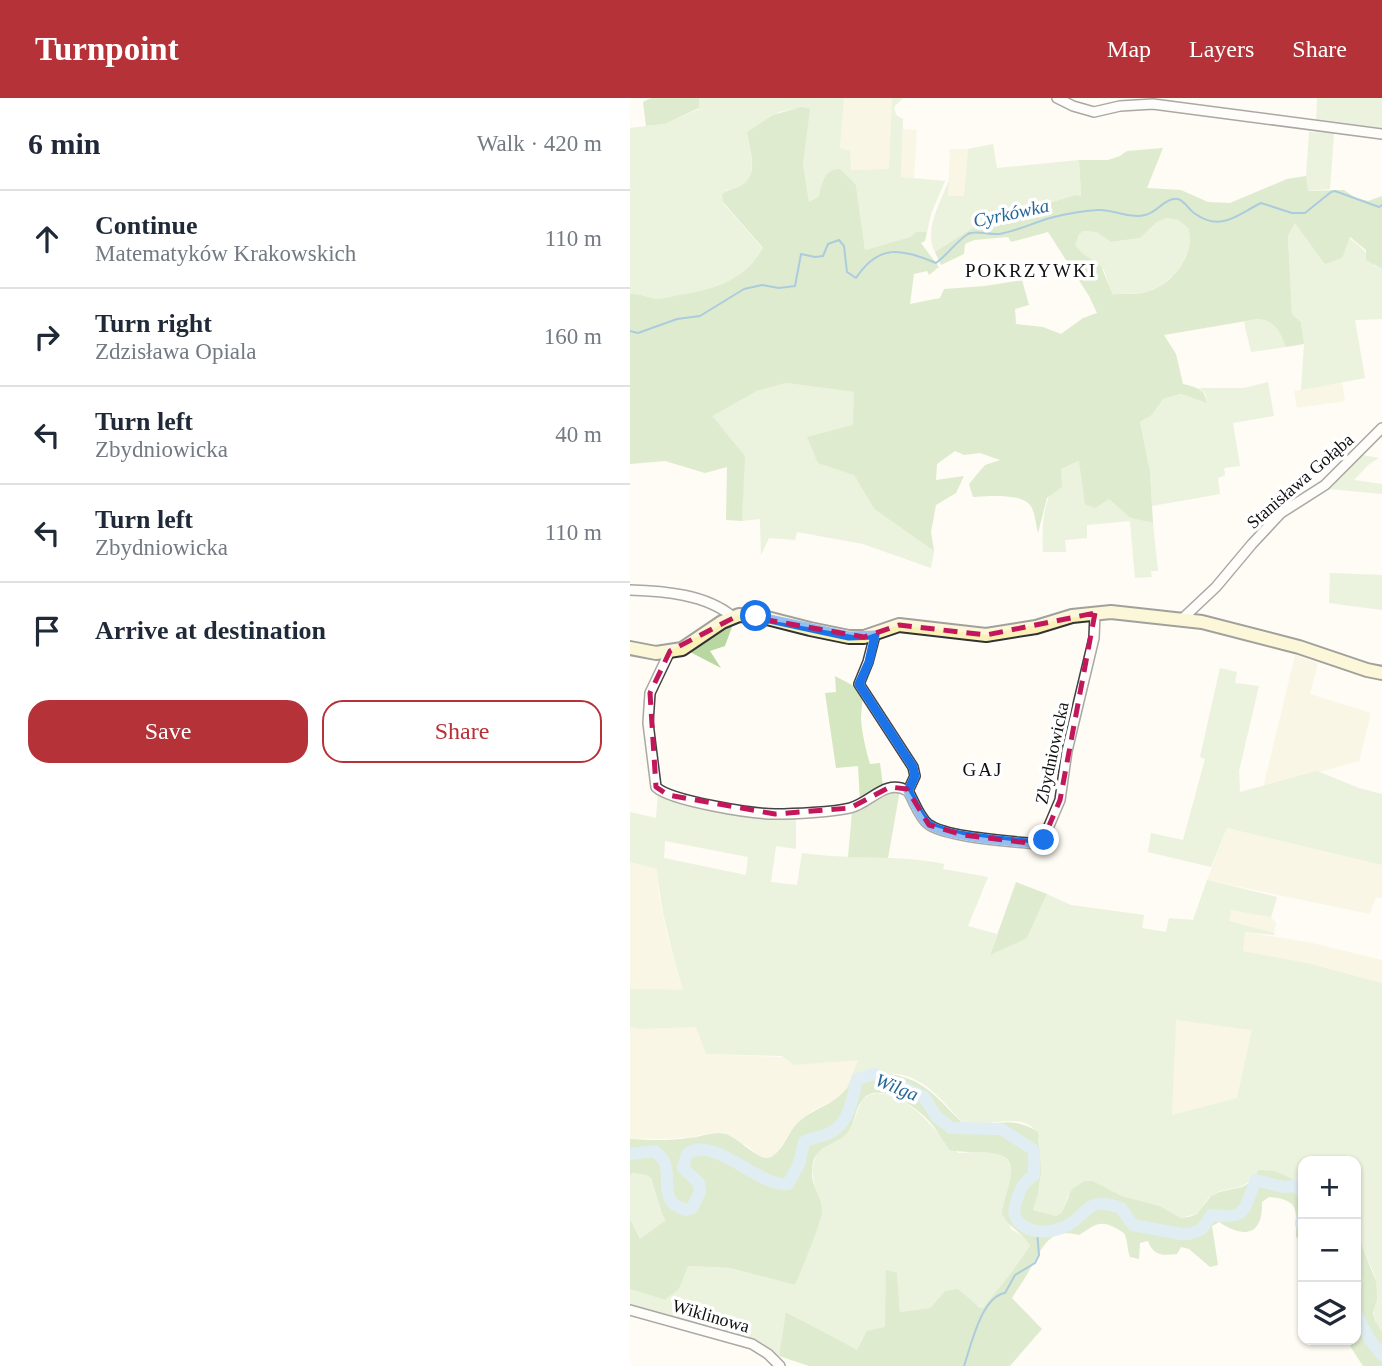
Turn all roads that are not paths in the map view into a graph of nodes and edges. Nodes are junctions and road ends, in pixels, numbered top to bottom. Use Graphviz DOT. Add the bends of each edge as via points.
graph roads {
  1 [pos="1057,98"];
  2 [pos="1382,134"];
  3 [pos="1382,428"];
  4 [pos="630,590"];
  5 [pos="1095,613"];
  6 [pos="733,617"];
  7 [pos="1182,619"];
  8 [pos="875,635"];
  9 [pos="630,648"];
  10 [pos="670,651"];
  11 [pos="1382,673"];
  12 [pos="908,791"];
  13 [pos="630,1310"];
  14 [pos="779,1365"];
  1 -- 2 [label="street" via="1094,112 1153,104"];
  3 -- 7 [label="street, Stanisława Gołąba" via="1325,485 1282,513"];
  4 -- 6 [label="street" via="685,596 724,609"];
  5 -- 7 [label="street"];
  5 -- 8 [label="street" via="986,635 898,625"];
  5 -- 12 [label="street, Zbydniowicka" via="1094,638 1060,800 1044,840 1037,844 963,835 929,825"];
  6 -- 8 [label="street" via="759,616 849,636"];
  6 -- 10 [label="street" via="682,649"];
  7 -- 11 [label="street" via="1300,647"];
  8 -- 12 [label="street" via="859,684 913,767 915,776"];
  9 -- 10 [label="street"];
  10 -- 12 [label="street" via="650,692 648,723 658,790 679,798 775,814 850,808 890,787"];
  13 -- 14 [label="street, Wiklinowa" via="752,1344"];
}
